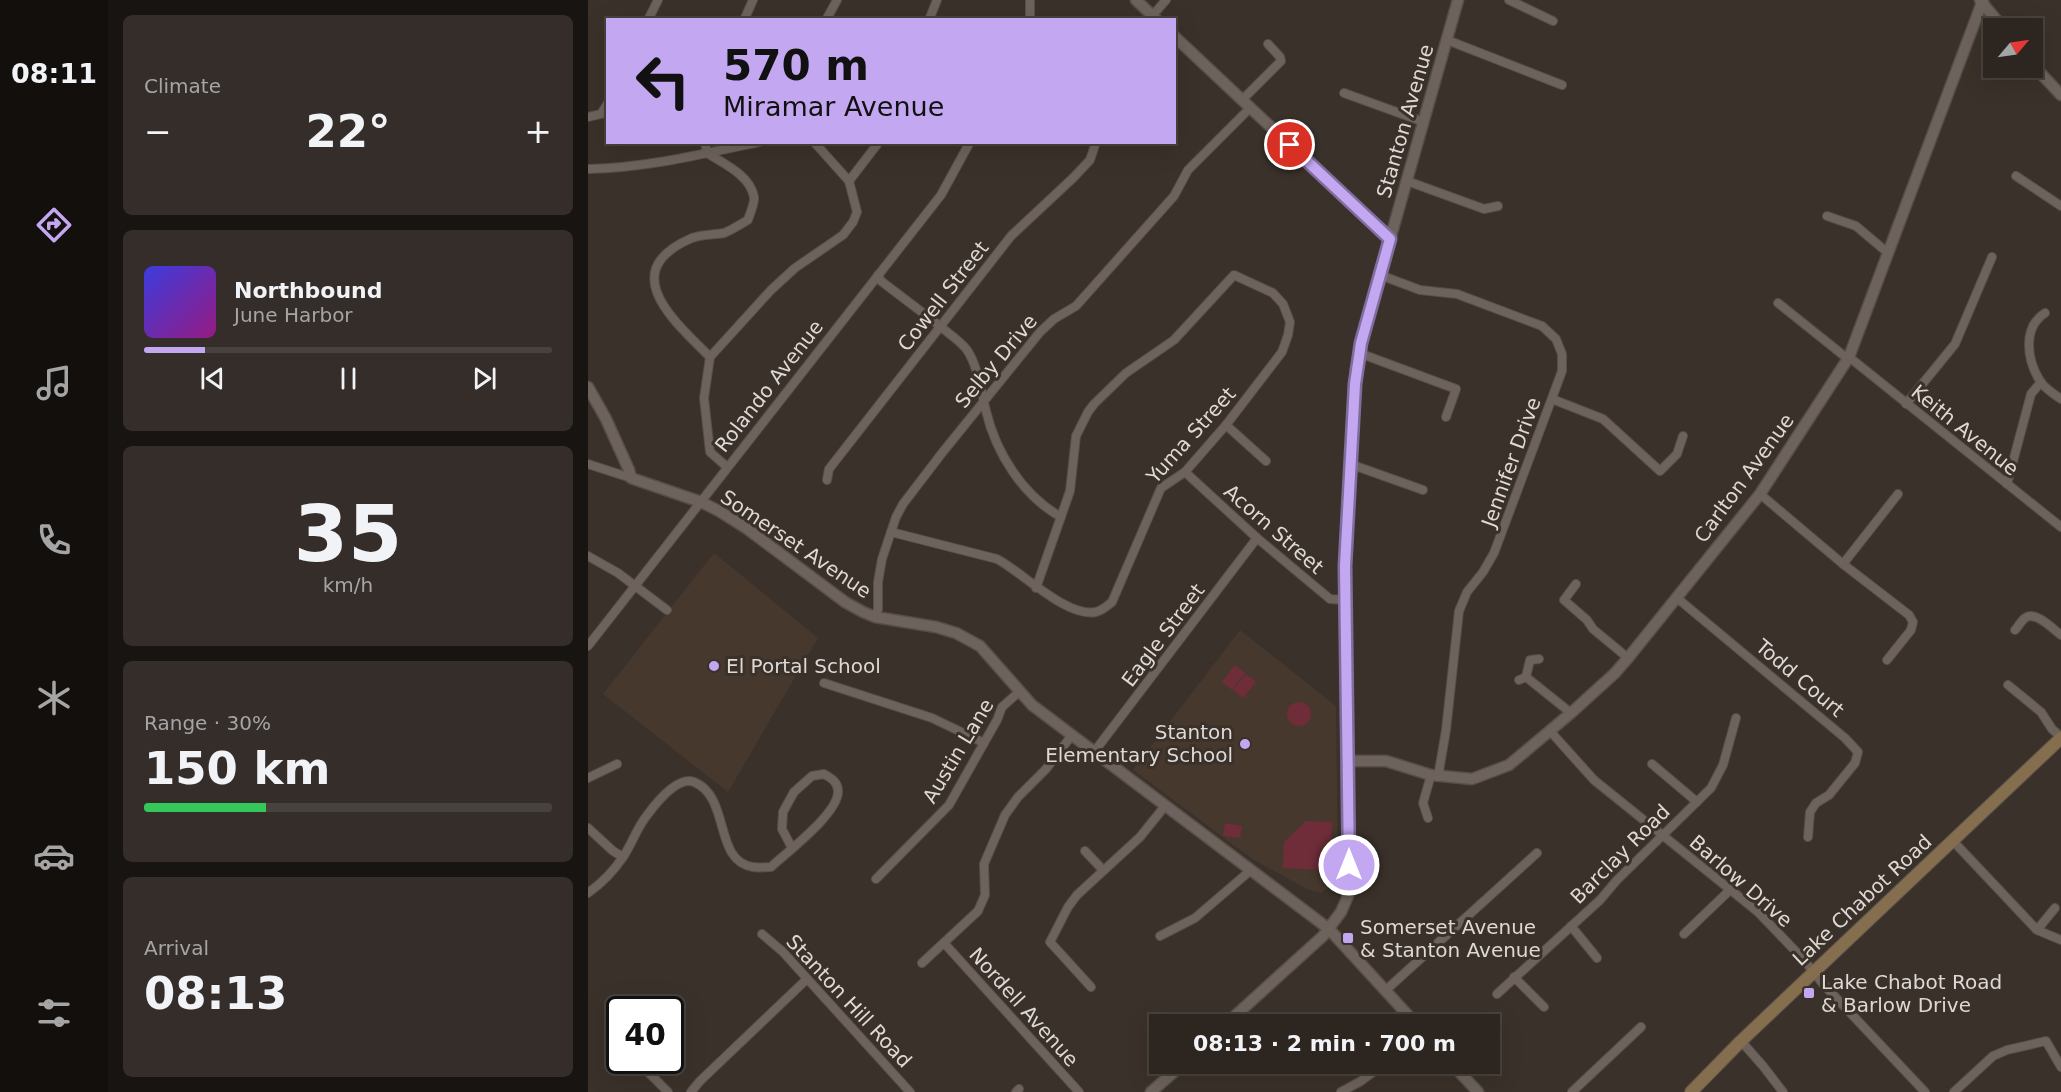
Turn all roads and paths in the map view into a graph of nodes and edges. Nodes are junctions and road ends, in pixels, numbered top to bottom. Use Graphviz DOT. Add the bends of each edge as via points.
graph roads {
  1 [pos="658,0"];
  2 [pos="753,0"];
  3 [pos="837,0"];
  4 [pos="937,0"];
  5 [pos="1030,0"];
  6 [pos="1136,0"];
  7 [pos="1166,0"];
  8 [pos="1458,0"];
  9 [pos="1509,0"];
  10 [pos="1981,1"];
  11 [pos="1155,17"];
  12 [pos="649,18"];
  13 [pos="745,18"];
  14 [pos="827,18"];
  15 [pos="930,18"];
  16 [pos="1030,18"];
  17 [pos="1995,18"];
  18 [pos="1553,21"];
  19 [pos="1176,38"];
  20 [pos="1447,40"];
  21 [pos="1268,44"];
  22 [pos="2043,76"];
  23 [pos="1562,85"];
  24 [pos="1344,93"];
  25 [pos="2061,95"];
  26 [pos="1246,104"];
  27 [pos="606,108"];
  28 [pos="588,117"];
  29 [pos="1424,122"];
  30 [pos="705,144"];
  31 [pos="750,144"];
  32 [pos="816,144"];
  33 [pos="877,144"];
  34 [pos="969,144"];
  35 [pos="1095,144"];
  36 [pos="707,153"];
  37 [pos="588,169"];
  38 [pos="2016,176"];
  39 [pos="849,181"];
  40 [pos="1407,181"];
  41 [pos="1497,206"];
  42 [pos="2061,207"];
  43 [pos="1827,216"];
  44 [pos="1390,239"];
  45 [pos="1887,253"];
  46 [pos="1992,257"];
  47 [pos="878,275"];
  48 [pos="1380,275"];
  49 [pos="1778,303"];
  50 [pos="2045,313"];
  51 [pos="940,326"];
  52 [pos="1359,353"];
  53 [pos="710,357"];
  54 [pos="1848,358"];
  55 [pos="2040,382"];
  56 [pos="588,387"];
  57 [pos="1552,399"];
  58 [pos="2061,399"];
  59 [pos="983,401"];
  60 [pos="1906,404"];
  61 [pos="1446,417"];
  62 [pos="1226,425"];
  63 [pos="1683,436"];
  64 [pos="1266,461"];
  65 [pos="588,464"];
  66 [pos="1350,464"];
  67 [pos="727,467"];
  68 [pos="1185,472"];
  69 [pos="631,478"];
  70 [pos="826,480"];
  71 [pos="2007,484"];
  72 [pos="1423,490"];
  73 [pos="1760,494"];
  74 [pos="1898,494"];
  75 [pos="701,502"];
  76 [pos="1062,517"];
  77 [pos="2061,527"];
  78 [pos="891,532"];
  79 [pos="1257,538"];
  80 [pos="588,556"];
  81 [pos="1843,564"];
  82 [pos="1576,584"];
  83 [pos="635,586"];
  84 [pos="1036,588"];
  85 [pos="1677,598"];
  86 [pos="1345,600"];
  87 [pos="667,610"];
  88 [pos="875,617"];
  89 [pos="2015,630"];
  90 [pos="2061,635"];
  91 [pos="588,646"];
  92 [pos="1539,658"];
  93 [pos="1628,658"];
  94 [pos="1887,660"];
  95 [pos="824,683"];
  96 [pos="2008,685"];
  97 [pos="1018,692"];
  98 [pos="1572,712"];
  99 [pos="1736,718"];
  100 [pos="1550,731"];
  101 [pos="1072,735"];
  102 [pos="2061,738"];
  103 [pos="984,743"];
  104 [pos="1094,752"];
  105 [pos="1348,761"];
  106 [pos="617,764"];
  107 [pos="1652,764"];
  108 [pos="1434,776"];
  109 [pos="588,778"];
  110 [pos="1697,802"];
  111 [pos="1165,806"];
  112 [pos="1428,818"];
  113 [pos="588,828"];
  114 [pos="1663,835"];
  115 [pos="1808,837"];
  116 [pos="1953,841"];
  117 [pos="792,849"];
  118 [pos="1085,851"];
  119 [pos="1537,853"];
  120 [pos="623,857"];
  121 [pos="1103,870"];
  122 [pos="1251,870"];
  123 [pos="876,879"];
  124 [pos="1731,889"];
  125 [pos="588,893"];
  126 [pos="2055,908"];
  127 [pos="1571,926"];
  128 [pos="1329,929"];
  129 [pos="2037,930"];
  130 [pos="762,934"];
  131 [pos="1684,934"];
  132 [pos="1160,936"];
  133 [pos="2061,940"];
  134 [pos="944,943"];
  135 [pos="1598,958"];
  136 [pos="922,963"];
  137 [pos="1814,973"];
  138 [pos="1514,977"];
  139 [pos="807,979"];
  140 [pos="1091,987"];
  141 [pos="1386,990"];
  142 [pos="1497,994"];
  143 [pos="1544,1007"];
  144 [pos="1237,1014"];
  145 [pos="1407,1014"];
  146 [pos="1641,1027"];
  147 [pos="1741,1041"];
  148 [pos="2061,1067"];
  149 [pos="650,1074"];
  150 [pos="1172,1074"];
  151 [pos="1370,1074"];
  152 [pos="1461,1074"];
  153 [pos="668,1092"];
  154 [pos="691,1092"];
  155 [pos="910,1092"];
  156 [pos="1079,1092"];
  157 [pos="1152,1092"];
  158 [pos="1341,1092"];
  159 [pos="1478,1092"];
  160 [pos="1572,1092"];
  161 [pos="1691,1092"];
  162 [pos="1783,1092"];
  163 [pos="1925,1092"];
  164 [pos="1954,1092"];
  1 -- 12 [label="street"];
  2 -- 13 [label="street"];
  3 -- 14 [label="street"];
  4 -- 15 [label="street"];
  5 -- 16 [label="street"];
  6 -- 11 [label="street"];
  7 -- 11 [label="street"];
  8 -- 20 [label="street, Stanton Avenue"];
  9 -- 18 [label="street"];
  10 -- 17 [label="street"];
  10 -- 45 [label="street, Carlton Avenue"];
  19 -- 26 [label="street"];
  20 -- 23 [label="street"];
  20 -- 29 [label="street, Stanton Avenue"];
  21 -- 26 [label="street, Selby Drive" via="1281,62"];
  22 -- 25 [label="street"];
  24 -- 29 [label="street"];
  26 -- 44 [label="street"];
  26 -- 59 [label="street, Selby Drive" via="1188,170 1174,196 1076,306 1040,332"];
  27 -- 28 [label="street" via="601,114"];
  29 -- 40 [label="street, Stanton Avenue"];
  30 -- 36 [label="street"];
  31 -- 36 [label="street"];
  32 -- 39 [label="street"];
  33 -- 39 [label="street"];
  34 -- 47 [label="street, Rolando Avenue" via="941,195"];
  35 -- 51 [label="street, Cowell Street" via="1090,160 1011,236"];
  36 -- 37 [label="street"];
  36 -- 53 [label="street" via="748,182 755,199 748,220 725,232 680,243 662,256 655,271 656,293 669,315"];
  38 -- 42 [label="street"];
  39 -- 53 [label="street" via="856,212 849,229 771,290"];
  40 -- 41 [label="street" via="1484,209"];
  40 -- 44 [label="street, Stanton Avenue"];
  43 -- 45 [label="street" via="1856,226"];
  44 -- 48 [label="street, Stanton Avenue"];
  45 -- 54 [label="street, Carlton Avenue"];
  46 -- 60 [label="street" via="1954,344"];
  47 -- 51 [label="street"];
  47 -- 67 [label="street, Rolando Avenue"];
  48 -- 52 [label="street, Stanton Avenue"];
  48 -- 57 [label="street, Jennifer Drive" via="1420,290 1457,294 1548,330 1559,344 1563,359"];
  49 -- 54 [label="street, Keith Avenue"];
  50 -- 55 [label="street" via="2037,318 2028,340"];
  51 -- 59 [label="street" via="968,352"];
  51 -- 70 [label="street, Cowell Street" via="829,469"];
  52 -- 61 [label="street" via="1456,389"];
  52 -- 66 [label="street, Stanton Avenue"];
  53 -- 67 [label="street" via="704,398 710,452"];
  54 -- 60 [label="street, Keith Avenue"];
  54 -- 73 [label="street, Carlton Avenue"];
  55 -- 58 [label="street"];
  55 -- 71 [label="street" via="2028,401"];
  56 -- 69 [label="street"];
  57 -- 63 [label="street" via="1603,419 1660,471 1677,454"];
  57 -- 108 [label="street, Jennifer Drive" via="1494,553 1459,611 1446,730"];
  59 -- 76 [label="street" via="1007,463 1030,492"];
  59 -- 78 [label="street, Selby Drive" via="903,504"];
  60 -- 71 [label="street, Keith Avenue"];
  62 -- 64 [label="street"];
  62 -- 68 [label="street, Yuma Street"];
  62 -- 76 [label="street, Yuma Street" via="1282,352 1290,322 1274,293 1234,275 1174,340 1126,373 1088,412 1076,436 1070,491"];
  65 -- 69 [label="street, Somerset Avenue"];
  66 -- 72 [label="street"];
  66 -- 86 [label="street, Stanton Avenue"];
  67 -- 75 [label="street, Rolando Avenue"];
  68 -- 79 [label="street, Acorn Street"];
  68 -- 84 [label="street, Yuma Street" via="1161,488 1112,602 1087,612"];
  69 -- 75 [label="street, Somerset Avenue"];
  71 -- 77 [label="street, Keith Avenue"];
  73 -- 81 [label="street"];
  73 -- 85 [label="street, Carlton Avenue"];
  74 -- 81 [label="street"];
  75 -- 83 [label="street, Rolando Avenue"];
  75 -- 88 [label="street, Somerset Avenue" via="746,528 845,602"];
  76 -- 84 [label="street"];
  78 -- 84 [label="street, Yuma Street" via="997,559 1013,567"];
  78 -- 88 [label="street, Selby Drive" via="879,571"];
  79 -- 86 [label="street, Acorn Street" via="1330,599"];
  79 -- 104 [label="street, Eagle Street"];
  80 -- 83 [label="street"];
  81 -- 94 [label="street" via="1910,615 1911,630"];
  82 -- 93 [label="street" via="1564,600"];
  83 -- 87 [label="street"];
  83 -- 91 [label="street, Rolando Avenue"];
  85 -- 93 [label="street, Carlton Avenue"];
  85 -- 115 [label="street, Todd Court" via="1858,752 1855,763 1810,812"];
  86 -- 105 [label="street, Stanton Avenue"];
  88 -- 97 [label="street, Somerset Avenue" via="936,627 967,638 986,651"];
  89 -- 90 [label="street" via="2031,616"];
  92 -- 98 [label="street" via="1530,660 1522,678"];
  93 -- 98 [label="street, Carlton Avenue"];
  95 -- 103 [label="street" via="932,718"];
  96 -- 102 [label="street" via="2041,712"];
  97 -- 101 [label="street, Somerset Avenue"];
  97 -- 103 [label="street, Austin Lane" via="1002,707"];
  98 -- 100 [label="street, Carlton Avenue"];
  99 -- 110 [label="street, Barclay Road" via="1723,765 1711,788"];
  100 -- 108 [label="street, Carlton Avenue" via="1509,765 1472,779"];
  100 -- 114 [label="street, Barlow Drive" via="1594,780"];
  101 -- 104 [label="street, Somerset Avenue"];
  101 -- 134 [label="street" via="1010,806 984,864 985,895 981,906"];
  102 -- 116 [label="main road, Lake Chabot Road"];
  103 -- 123 [label="street, Austin Lane" via="949,805"];
  104 -- 111 [label="street, Somerset Avenue"];
  105 -- 108 [label="street, Carlton Avenue" via="1386,761"];
  105 -- 128 [label="street, Stanton Avenue" via="1348,896"];
  106 -- 109 [label="street"];
  107 -- 110 [label="street"];
  108 -- 112 [label="street, Jennifer Drive" via="1423,802"];
  110 -- 114 [label="street, Barclay Road"];
  111 -- 121 [label="street" via="1140,837"];
  111 -- 122 [label="street, Somerset Avenue"];
  113 -- 120 [label="street"];
  114 -- 124 [label="street, Barlow Drive"];
  114 -- 127 [label="street, Barclay Road"];
  116 -- 129 [label="street"];
  116 -- 137 [label="main road, Lake Chabot Road"];
  117 -- 117 [label="street" via="837,798 834,780 824,774 812,776 794,792 783,812 782,829"];
  117 -- 120 [label="street" via="771,867 751,867 737,860 728,846 713,798 704,787 690,781 680,783 647,814"];
  118 -- 121 [label="street"];
  119 -- 141 [label="street"];
  120 -- 125 [label="street" via="602,883"];
  121 -- 140 [label="street" via="1072,900 1050,942"];
  122 -- 128 [label="street, Somerset Avenue"];
  122 -- 132 [label="street" via="1195,918"];
  124 -- 131 [label="street"];
  124 -- 137 [label="street, Barlow Drive" via="1758,912"];
  126 -- 129 [label="street"];
  127 -- 135 [label="street"];
  127 -- 138 [label="street, Barclay Road"];
  128 -- 141 [label="street, Somerset Avenue"];
  128 -- 144 [label="street, Stanton Avenue"];
  129 -- 133 [label="street"];
  130 -- 139 [label="street, Stanton Hill Road"];
  134 -- 136 [label="street"];
  134 -- 156 [label="street, Nordell Avenue"];
  137 -- 147 [label="main road, Lake Chabot Road"];
  137 -- 163 [label="street, Barlow Drive"];
  138 -- 142 [label="street, Barclay Road"];
  138 -- 143 [label="street"];
  139 -- 154 [label="street"];
  139 -- 155 [label="street, Stanton Hill Road"];
  141 -- 145 [label="street, Somerset Avenue"];
  146 -- 160 [label="street"];
  147 -- 161 [label="main road, Lake Chabot Road"];
  147 -- 162 [label="street"];
  148 -- 164 [label="street" via="2046,1041 2007,1050 1993,1056"];
  149 -- 153 [label="street"];
  150 -- 157 [label="street"];
  151 -- 158 [label="street"];
  152 -- 159 [label="street"];
}
